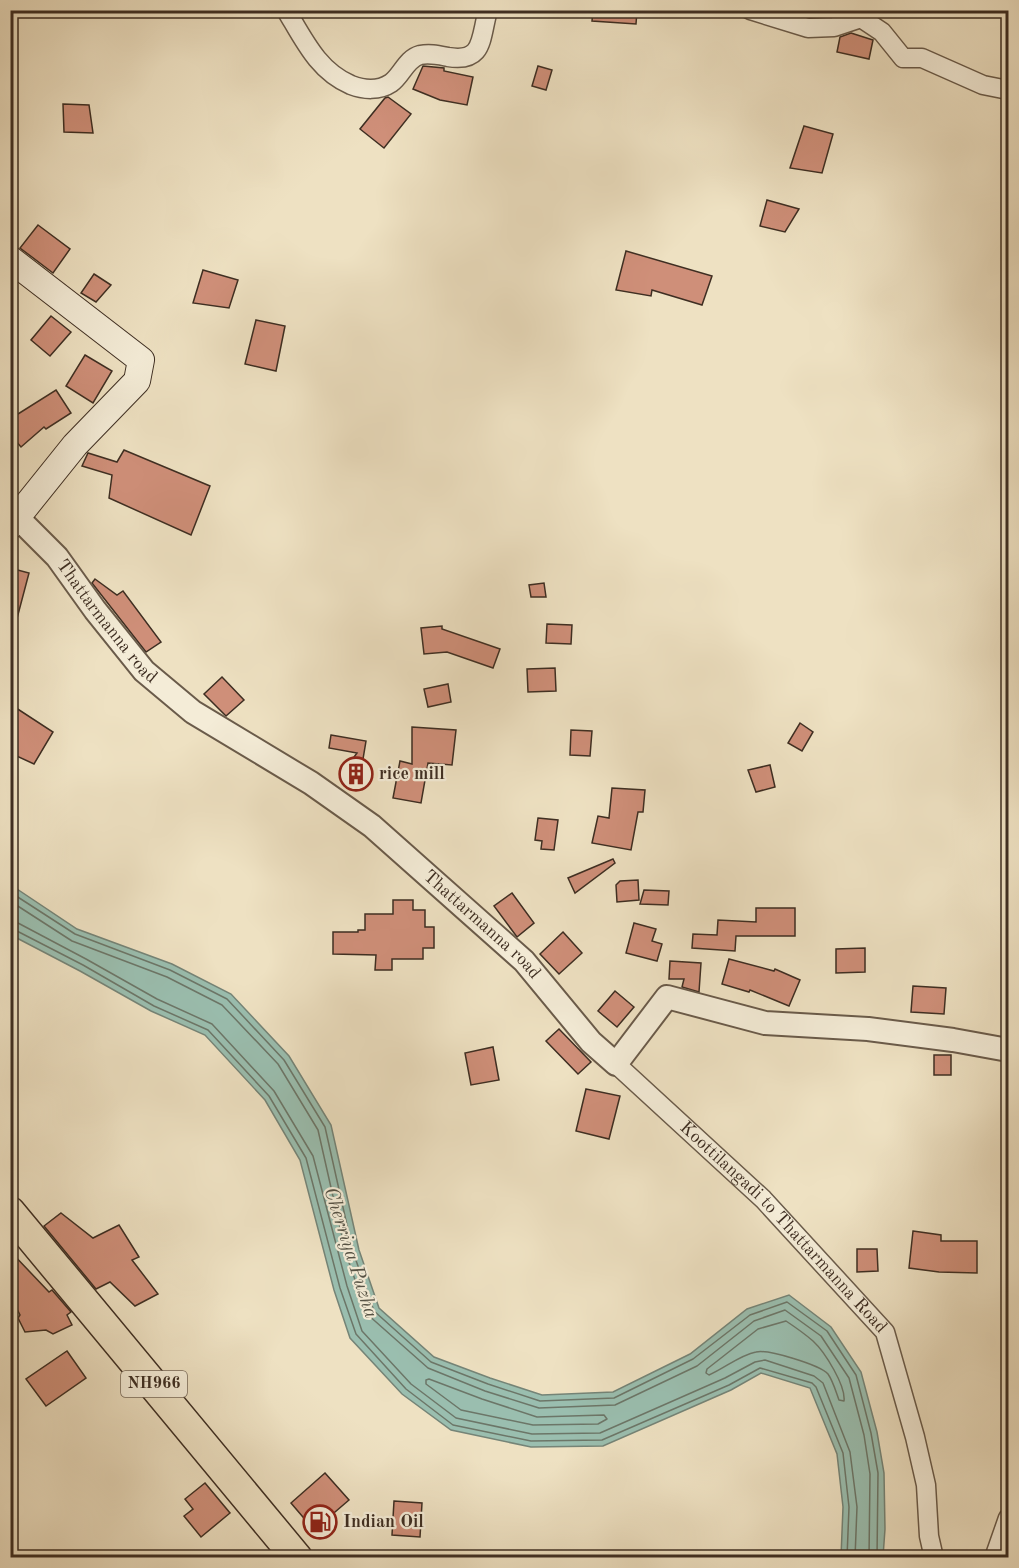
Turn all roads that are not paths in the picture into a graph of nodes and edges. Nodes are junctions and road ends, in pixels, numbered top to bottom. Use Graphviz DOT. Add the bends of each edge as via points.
graph roads {
  1 [pos="286,10"];
  2 [pos="488,10"];
  3 [pos="750,10"];
  4 [pos="1008,90"];
  5 [pos="10,259"];
  6 [pos="14,521"];
  7 [pos="1008,1050"];
  8 [pos="616,1064"];
  9 [pos="10,1212"];
  10 [pos="1008,1518"];
  11 [pos="297,1557"];
  12 [pos="934,1557"];
  13 [pos="994,1557"];
  1 -- 2 [label="street" via="313,55 336,78 362,90 391,83 418,55 463,59 474,54"];
  3 -- 4 [label="street" via="808,28 834,27 861,18 882,32 903,58 922,58 983,85"];
  5 -- 6 [label="main road" via="141,360 137,381 75,445"];
  6 -- 8 [label="street, Thattarmanna road" via="57,557 144,672 193,712 311,783 372,826 524,961 591,1042"];
  7 -- 8 [label="street" via="868,1029 765,1023 667,997"];
  8 -- 12 [label="street, Koottilangadi to Thattarmanna Road" via="763,1199 885,1332 926,1485 928,1536"];
  9 -- 11 [label="highway, NH966"];
  10 -- 13 [label="street"];
}
